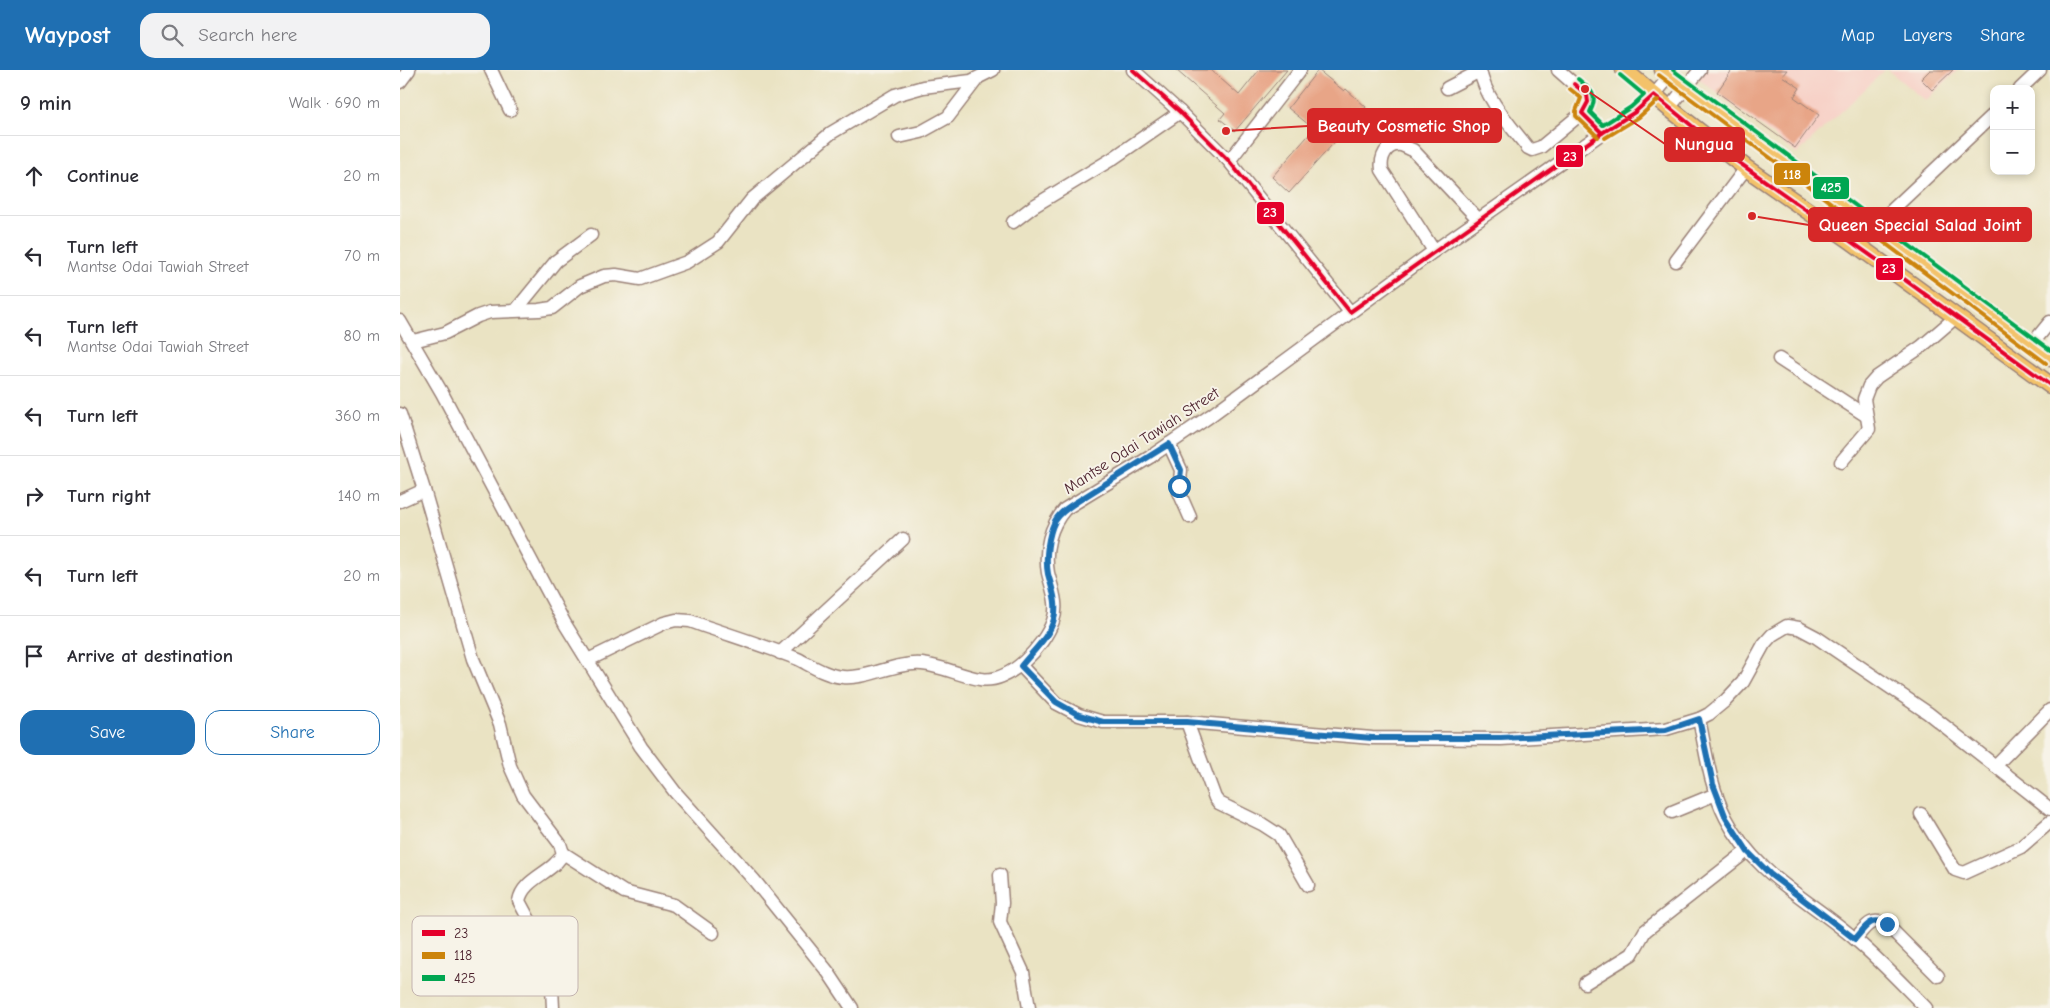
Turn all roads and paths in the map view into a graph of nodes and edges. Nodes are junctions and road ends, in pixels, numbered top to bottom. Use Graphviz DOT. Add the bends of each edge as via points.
graph roads {
  1 [pos="410,70"];
  2 [pos="491,70"];
  3 [pos="993,70"];
  4 [pos="1133,70"];
  5 [pos="1300,70"];
  6 [pos="1558,70"];
  7 [pos="1624,70"];
  8 [pos="1700,70"];
  9 [pos="2040,70"];
  10 [pos="1480,71"];
  11 [pos="1666,73"];
  12 [pos="976,79"];
  13 [pos="400,82"];
  14 [pos="2024,85"];
  15 [pos="1447,88"];
  16 [pos="1686,88"];
  17 [pos="1654,95"];
  18 [pos="1669,108"];
  19 [pos="510,110"];
  20 [pos="1180,112"];
  21 [pos="1582,113"];
  22 [pos="1990,118"];
  23 [pos="1602,133"];
  24 [pos="899,137"];
  25 [pos="1229,161"];
  26 [pos="1746,168"];
  27 [pos="1479,220"];
  28 [pos="1013,222"];
  29 [pos="1874,227"];
  30 [pos="591,235"];
  31 [pos="1434,251"];
  32 [pos="1676,260"];
  33 [pos="516,310"];
  34 [pos="1350,312"];
  35 [pos="1956,317"];
  36 [pos="400,321"];
  37 [pos="2050,322"];
  38 [pos="413,341"];
  39 [pos="2032,344"];
  40 [pos="2050,358"];
  41 [pos="1779,359"];
  42 [pos="2050,385"];
  43 [pos="400,414"];
  44 [pos="1865,415"];
  45 [pos="404,442"];
  46 [pos="1169,444"];
  47 [pos="1841,462"];
  48 [pos="424,490"];
  49 [pos="400,501"];
  50 [pos="1190,517"];
  51 [pos="903,539"];
  52 [pos="780,653"];
  53 [pos="588,660"];
  54 [pos="1021,666"];
  55 [pos="2050,710"];
  56 [pos="1699,719"];
  57 [pos="1187,722"];
  58 [pos="1995,766"];
  59 [pos="1716,794"];
  60 [pos="2050,809"];
  61 [pos="1672,812"];
  62 [pos="1921,814"];
  63 [pos="2050,822"];
  64 [pos="1748,852"];
  65 [pos="563,853"];
  66 [pos="1000,876"];
  67 [pos="1308,885"];
  68 [pos="527,916"];
  69 [pos="713,933"];
  70 [pos="1855,939"];
  71 [pos="1938,976"];
  72 [pos="1584,984"];
  73 [pos="852,1008"];
  74 [pos="1029,1008"];
  75 [pos="1926,1008"];
  1 -- 13 [label="street"];
  2 -- 19 [label="street"];
  3 -- 12 [label="street"];
  4 -- 20 [label="street"];
  5 -- 25 [label="street"];
  6 -- 21 [label="street" via="1586,95 1588,102"];
  7 -- 17 [label="main road"];
  8 -- 16 [label="street"];
  9 -- 14 [label="street"];
  10 -- 15 [label="street"];
  10 -- 21 [label="street" via="1500,110 1532,150 1541,148"];
  11 -- 16 [label="main road"];
  11 -- 17 [label="street, Mantse Odai Tawiah Street"];
  12 -- 24 [label="street" via="948,117 921,132"];
  12 -- 33 [label="street" via="895,95 831,133 752,199 718,242 687,262 640,279 604,276 580,286 552,308"];
  16 -- 18 [label="street"];
  16 -- 29 [label="main road"];
  17 -- 18 [label="main road"];
  17 -- 23 [label="street, Mantse Odai Tawiah Street" via="1635,112"];
  18 -- 26 [label="main road"];
  20 -- 25 [label="street"];
  20 -- 28 [label="street"];
  21 -- 23 [label="street"];
  22 -- 29 [label="street"];
  23 -- 27 [label="street, Mantse Odai Tawiah Street"];
  25 -- 34 [label="street"];
  26 -- 32 [label="street"];
  26 -- 35 [label="main road"];
  27 -- 31 [label="street, Mantse Odai Tawiah Street"];
  27 -- 31 [label="street" via="1413,150 1402,145 1385,151 1380,161 1382,170"];
  29 -- 39 [label="main road"];
  30 -- 33 [label="street" via="556,261"];
  31 -- 34 [label="street, Mantse Odai Tawiah Street"];
  33 -- 38 [label="street" via="490,312 444,333"];
  34 -- 46 [label="street, Mantse Odai Tawiah Street"];
  35 -- 42 [label="main road"];
  35 -- 44 [label="street" via="1877,377 1864,399"];
  36 -- 38 [label="street"];
  37 -- 39 [label="street"];
  38 -- 53 [label="street" via="548,594"];
  39 -- 40 [label="main road"];
  41 -- 44 [label="street"];
  43 -- 45 [label="street"];
  44 -- 47 [label="street" via="1869,429"];
  45 -- 48 [label="street"];
  46 -- 50 [label="street" via="1181,470 1179,492"];
  46 -- 54 [label="street, Mantse Odai Tawiah Street" via="1072,505 1056,520 1048,552 1048,571 1056,606 1054,621"];
  48 -- 49 [label="street"];
  48 -- 65 [label="street" via="473,660 500,724 510,766 523,795 560,844"];
  51 -- 52 [label="street"];
  52 -- 53 [label="street, Mantse Odai Tawiah Street" via="690,621 676,620"];
  52 -- 54 [label="street, Mantse Odai Tawiah Street" via="843,677 855,677 899,665 925,664 990,680"];
  53 -- 73 [label="street" via="655,768 754,880 828,972"];
  54 -- 57 [label="street" via="1056,702 1079,715 1103,722"];
  55 -- 58 [label="street"];
  56 -- 57 [label="street" via="1666,730 1482,739 1372,738"];
  56 -- 58 [label="street" via="1720,705 1743,682 1764,644 1787,626 1799,628 1832,648 1928,713"];
  56 -- 59 [label="street"];
  57 -- 67 [label="street" via="1215,798 1279,834"];
  58 -- 60 [label="street"];
  59 -- 61 [label="street"];
  59 -- 64 [label="street" via="1726,818"];
  62 -- 63 [label="street" via="1955,870 1964,873 2021,847"];
  64 -- 70 [label="street" via="1771,875"];
  64 -- 72 [label="street" via="1645,932 1625,960"];
  65 -- 68 [label="street" via="559,861 520,894 519,901"];
  65 -- 69 [label="street" via="624,892 674,905"];
  66 -- 74 [label="street" via="1000,922 1023,972"];
  70 -- 71 [label="street" via="1871,922 1878,920 1887,924"];
  70 -- 75 [label="street"];
}
